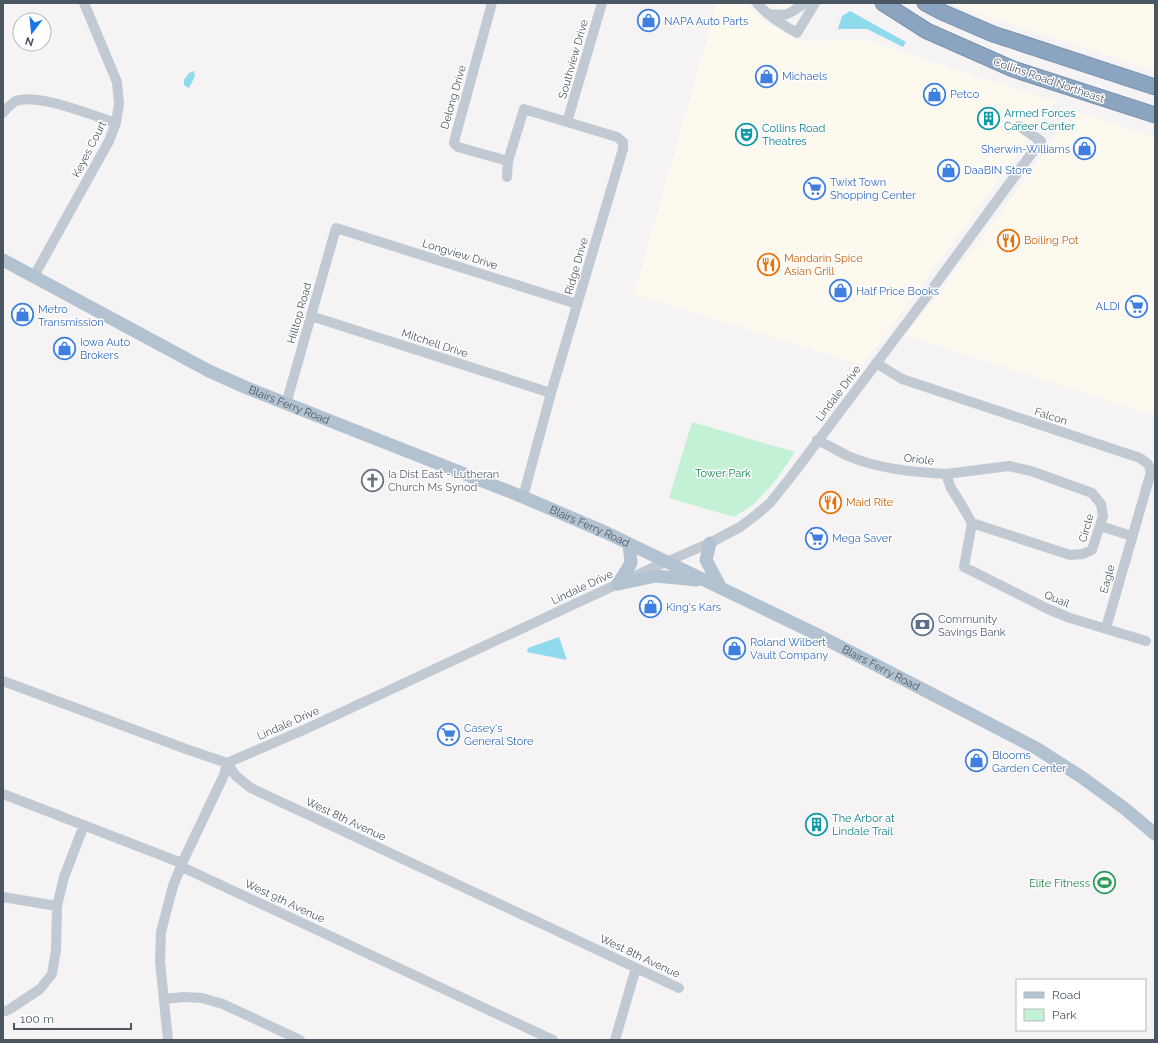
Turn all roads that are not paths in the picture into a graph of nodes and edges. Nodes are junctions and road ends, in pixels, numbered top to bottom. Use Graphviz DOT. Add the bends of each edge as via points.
graph roads {
  1 [pos="84,3"];
  2 [pos="492,3"];
  3 [pos="602,3"];
  4 [pos="757,3"];
  5 [pos="805,3"];
  6 [pos="815,3"];
  7 [pos="883,3"];
  8 [pos="925,3"];
  9 [pos="768,14"];
  10 [pos="1155,87"];
  11 [pos="3,113"];
  12 [pos="1155,115"];
  13 [pos="567,122"];
  14 [pos="116,123"];
  15 [pos="1019,126"];
  16 [pos="508,161"];
  17 [pos="507,177"];
  18 [pos="336,228"];
  19 [pos="3,260"];
  20 [pos="34,276"];
  21 [pos="577,304"];
  22 [pos="311,316"];
  23 [pos="876,363"];
  24 [pos="551,393"];
  25 [pos="286,404"];
  26 [pos="817,440"];
  27 [pos="946,474"];
  28 [pos="523,497"];
  29 [pos="972,523"];
  30 [pos="1100,526"];
  31 [pos="1132,536"];
  32 [pos="710,543"];
  33 [pos="629,544"];
  34 [pos="666,562"];
  35 [pos="618,584"];
  36 [pos="715,585"];
  37 [pos="1106,628"];
  38 [pos="1146,641"];
  39 [pos="3,680"];
  40 [pos="227,763"];
  41 [pos="3,794"];
  42 [pos="84,826"];
  43 [pos="1155,834"];
  44 [pos="182,867"];
  45 [pos="3,897"];
  46 [pos="57,906"];
  47 [pos="636,968"];
  48 [pos="679,988"];
  49 [pos="164,999"];
  50 [pos="3,1012"];
  51 [pos="168,1040"];
  52 [pos="300,1040"];
  53 [pos="553,1040"];
  54 [pos="615,1040"];
  1 -- 14 [label="street, Keyes Court" via="117,82 119,104"];
  2 -- 16 [label="street, Delong Drive" via="454,143 458,147"];
  3 -- 13 [label="street, Southview Drive"];
  4 -- 9 [label="street"];
  5 -- 9 [label="street" via="785,15"];
  6 -- 9 [label="street" via="797,32"];
  7 -- 12 [label="highway, Collins Road Northeast" via="927,31 1013,69"];
  8 -- 10 [label="highway" via="993,34"];
  11 -- 14 [label="street" via="15,102 28,99 44,100"];
  13 -- 16 [label="street, Ridge Drive" via="524,109"];
  13 -- 21 [label="street, Ridge Drive" via="617,136 623,142"];
  14 -- 20 [label="street, Keyes Court" via="109,141"];
  15 -- 23 [label="street, Lindale Drive" via="1042,141"];
  16 -- 17 [label="street"];
  18 -- 21 [label="street, Longview Drive"];
  18 -- 22 [label="street, Hilltop Road"];
  19 -- 20 [label="main road, Blairs Ferry Road"];
  20 -- 25 [label="main road, Blairs Ferry Road" via="209,370"];
  21 -- 24 [label="street, Ridge Drive"];
  22 -- 24 [label="street, Mitchell Drive"];
  22 -- 25 [label="street, Hilltop Road"];
  23 -- 26 [label="street, Lindale Drive"];
  23 -- 31 [label="street, Falcon" via="902,379 1140,458 1148,464 1151,472"];
  24 -- 28 [label="street, Ridge Drive"];
  25 -- 28 [label="main road, Blairs Ferry Road"];
  26 -- 27 [label="street, Oriole" via="848,456 873,464 908,471"];
  26 -- 32 [label="street, Lindale Drive" via="770,503 740,527"];
  27 -- 29 [label="street, Oriole" via="950,488"];
  27 -- 30 [label="street, Circle" via="1009,466 1068,483 1092,493 1101,504 1103,516"];
  28 -- 33 [label="main road, Blairs Ferry Road"];
  29 -- 30 [label="street, Circle" via="1070,555 1092,550"];
  29 -- 37 [label="street, Quail" via="964,567 1048,609"];
  30 -- 31 [label="street"];
  31 -- 37 [label="street, Eagle"];
  32 -- 34 [label="street, Lindale Drive"];
  32 -- 36 [label="main road" via="706,560"];
  33 -- 34 [label="main road, Blairs Ferry Road"];
  33 -- 35 [label="main road" via="631,563"];
  34 -- 35 [label="street, Lindale Drive"];
  34 -- 36 [label="main road, Blairs Ferry Road"];
  35 -- 36 [label="main road" via="656,576"];
  35 -- 40 [label="street, Lindale Drive"];
  36 -- 43 [label="main road, Blairs Ferry Road" via="814,633 1036,748 1080,776"];
  37 -- 38 [label="street, Quail"];
  39 -- 40 [label="street" via="178,747"];
  40 -- 44 [label="street" via="224,775"];
  40 -- 47 [label="street, West 8th Avenue" via="236,776 251,788"];
  41 -- 42 [label="street, West 9th Avenue"];
  42 -- 44 [label="street, West 9th Avenue" via="179,862"];
  42 -- 46 [label="street" via="64,877"];
  44 -- 49 [label="street" via="171,891 161,932 160,961"];
  44 -- 53 [label="street, West 9th Avenue"];
  45 -- 46 [label="street"];
  46 -- 50 [label="street" via="56,950 52,974 40,989"];
  47 -- 48 [label="street, West 8th Avenue"];
  47 -- 54 [label="street"];
  49 -- 51 [label="street"];
  49 -- 52 [label="street" via="184,996 223,1004"];
}
